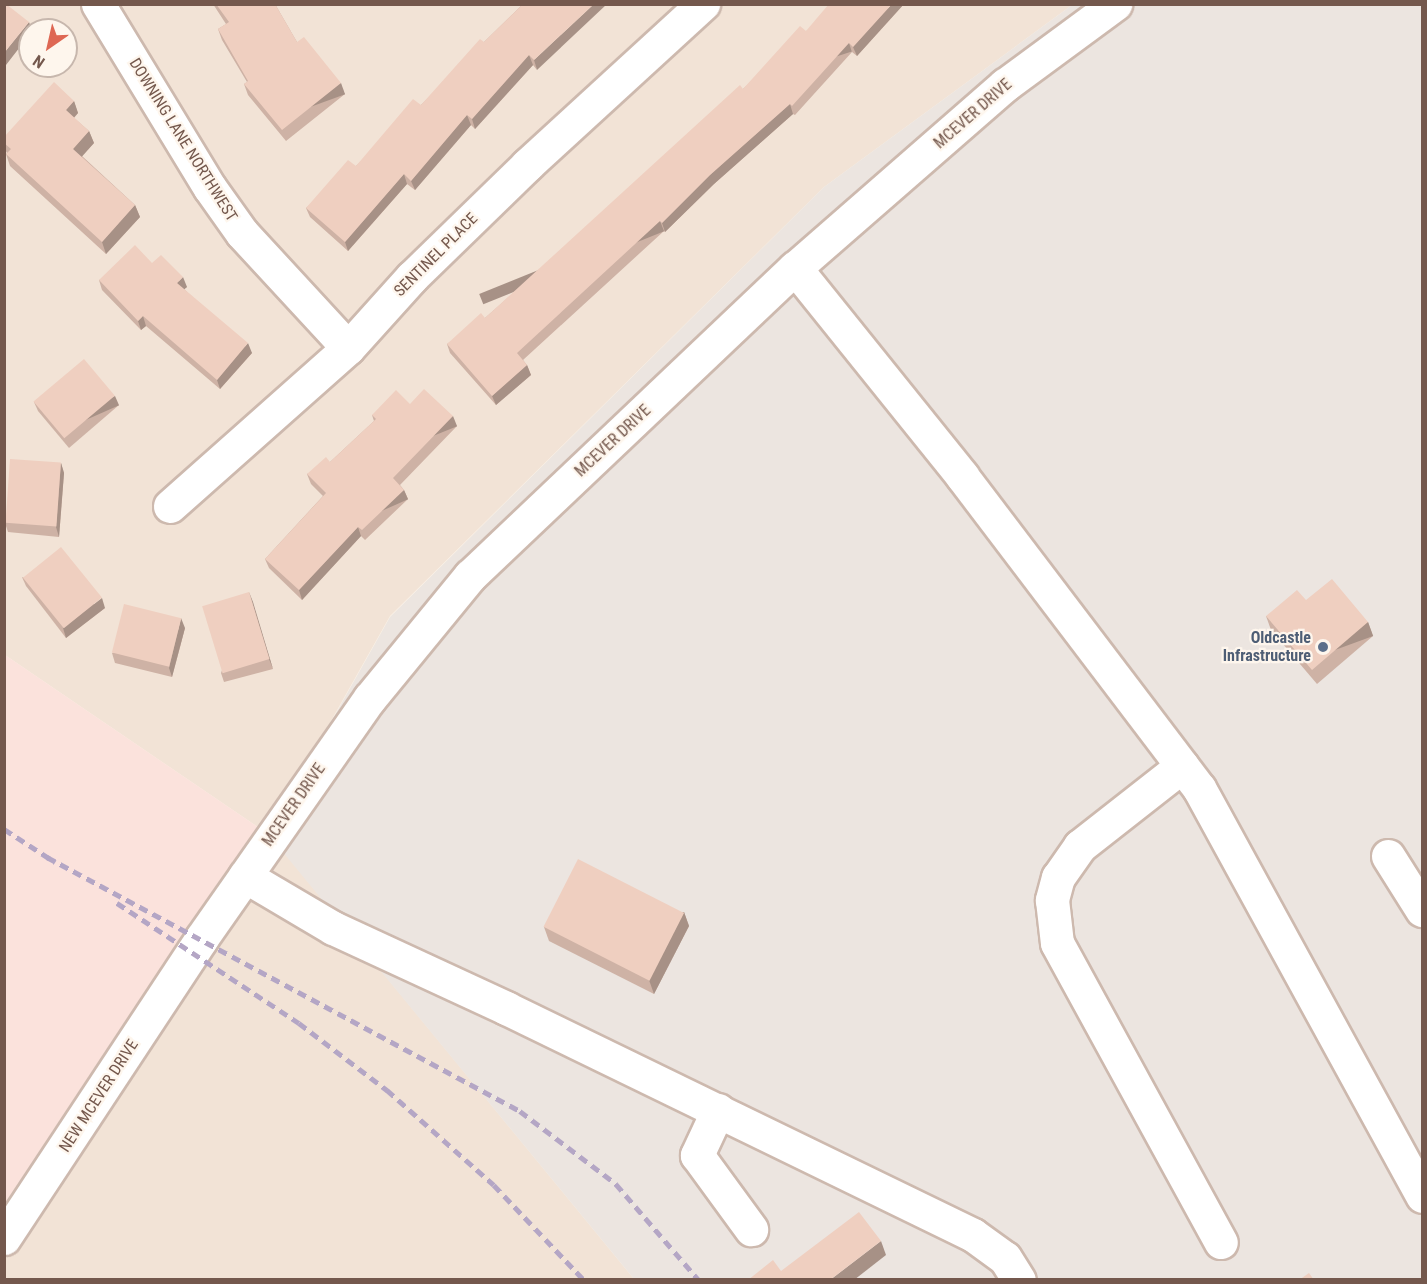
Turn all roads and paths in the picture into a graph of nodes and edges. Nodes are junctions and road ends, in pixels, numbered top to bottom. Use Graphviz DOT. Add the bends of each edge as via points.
graph roads {
  1 [pos="98,4"];
  2 [pos="703,4"];
  3 [pos="1115,4"];
  4 [pos="795,268"];
  5 [pos="348,348"];
  6 [pos="170,506"];
  7 [pos="1182,766"];
  8 [pos="1388,855"];
  9 [pos="245,876"];
  10 [pos="1422,910"];
  11 [pos="192,953"];
  12 [pos="718,1110"];
  13 [pos="1422,1196"];
  14 [pos="751,1229"];
  15 [pos="4,1238"];
  16 [pos="1221,1242"];
  17 [pos="1019,1280"];
  1 -- 5 [label="street, DOWNING LANE NORTHWEST" via="210,188 242,233"];
  2 -- 5 [label="street, SENTINEL PLACE" via="519,173 412,277"];
  3 -- 4 [label="street, MCEVER DRIVE" via="1005,85"];
  4 -- 7 [label="street" via="962,476"];
  4 -- 9 [label="street, MCEVER DRIVE" via="470,576 370,698"];
  5 -- 6 [label="street, SENTINEL PLACE"];
  7 -- 13 [label="street" via="1215,814"];
  7 -- 16 [label="street" via="1080,846 1058,877 1052,900 1057,943"];
  8 -- 10 [label="street"];
  9 -- 11 [label="street, MCEVER DRIVE"];
  9 -- 12 [label="street" via="333,928"];
  11 -- 15 [label="street, NEW MCEVER DRIVE"];
  12 -- 14 [label="street" via="697,1155"];
  12 -- 17 [label="street" via="973,1235 1005,1258"];
}
